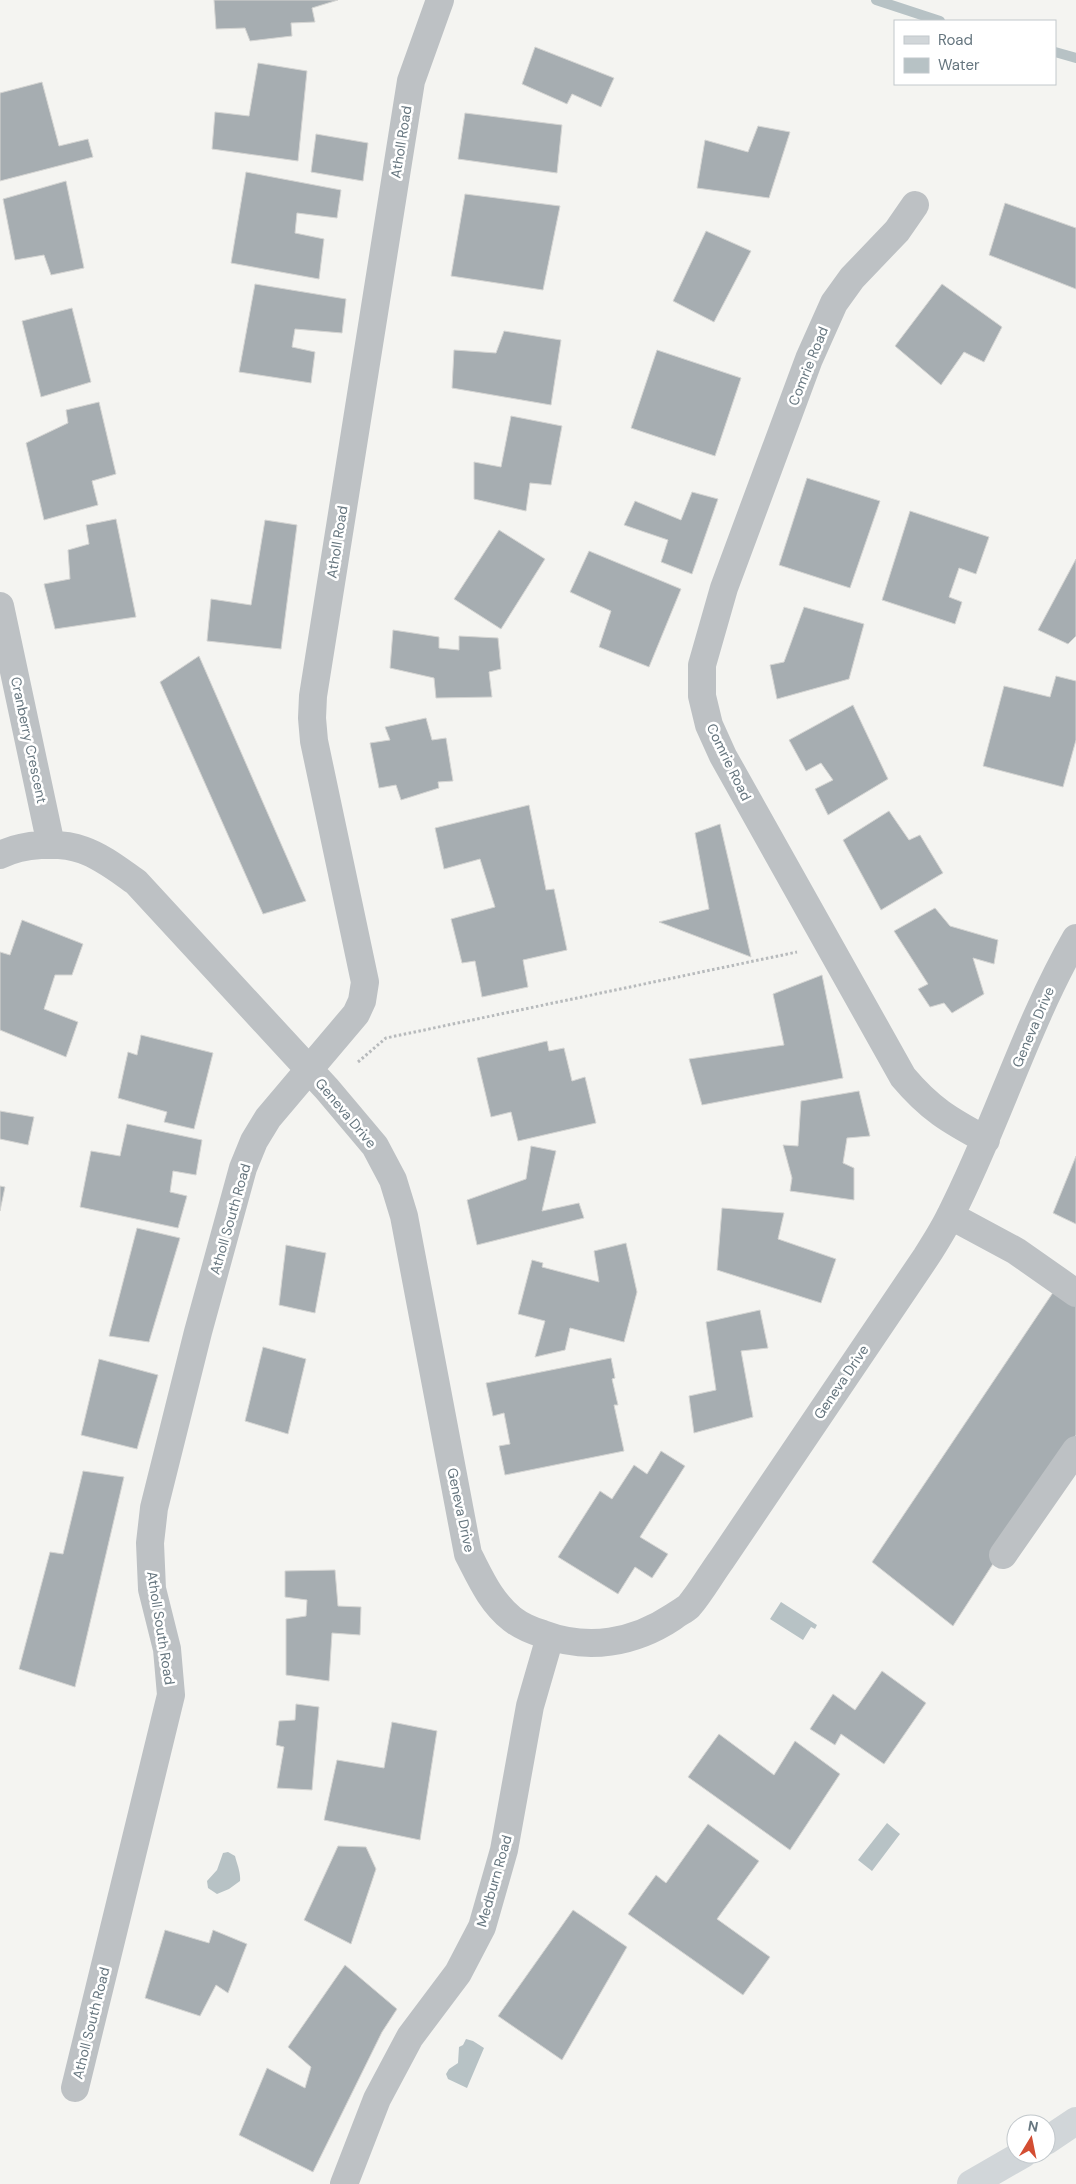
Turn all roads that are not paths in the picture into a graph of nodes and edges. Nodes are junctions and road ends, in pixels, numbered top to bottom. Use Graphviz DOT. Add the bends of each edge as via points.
graph roads {
  1 [pos="440,0"];
  2 [pos="915,205"];
  3 [pos="0,606"];
  4 [pos="51,845"];
  5 [pos="0,855"];
  6 [pos="1076,938"];
  7 [pos="310,1070"];
  8 [pos="986,1140"];
  9 [pos="950,1216"];
  10 [pos="1076,1293"];
  11 [pos="1076,1450"];
  12 [pos="1003,1555"];
  13 [pos="550,1637"];
  14 [pos="75,2088"];
  15 [pos="1076,2121"];
  16 [pos="1056,2134"];
  17 [pos="1006,2164"];
  18 [pos="344,2184"];
  19 [pos="970,2184"];
  1 -- 7 [label="street, Atholl Road" via="411,81 313,696 314,741 365,982 356,1014"];
  2 -- 8 [label="street, Comrie Road" via="897,231 852,278 834,304 809,359 727,580 702,665 702,696 709,725 723,756 909,1084 936,1111"];
  3 -- 4 [label="street, Cranberry Crescent"];
  4 -- 5 [label="street, Geneva Drive" via="16,847"];
  4 -- 7 [label="street, Geneva Drive" via="82,849 136,882"];
  6 -- 8 [label="street, Geneva Drive" via="1050,985"];
  7 -- 13 [label="street, Geneva Drive" via="375,1146 393,1180 404,1216 468,1554 488,1595 513,1620"];
  7 -- 14 [label="street, Atholl South Road" via="268,1118 243,1168 154,1508 150,1543 152,1589 167,1649 171,1696"];
  8 -- 9 [label="street, Geneva Drive"];
  9 -- 10 [label="street" via="1016,1251"];
  9 -- 13 [label="street, Geneva Drive" via="921,1265 688,1606 658,1627 627,1639 586,1644"];
  11 -- 12 [label="street"];
  13 -- 18 [label="street, Medburn Road" via="530,1706 504,1850 482,1927 458,1973 410,2037 376,2099"];
  15 -- 16 [label="main road"];
  17 -- 19 [label="main road"];
}
